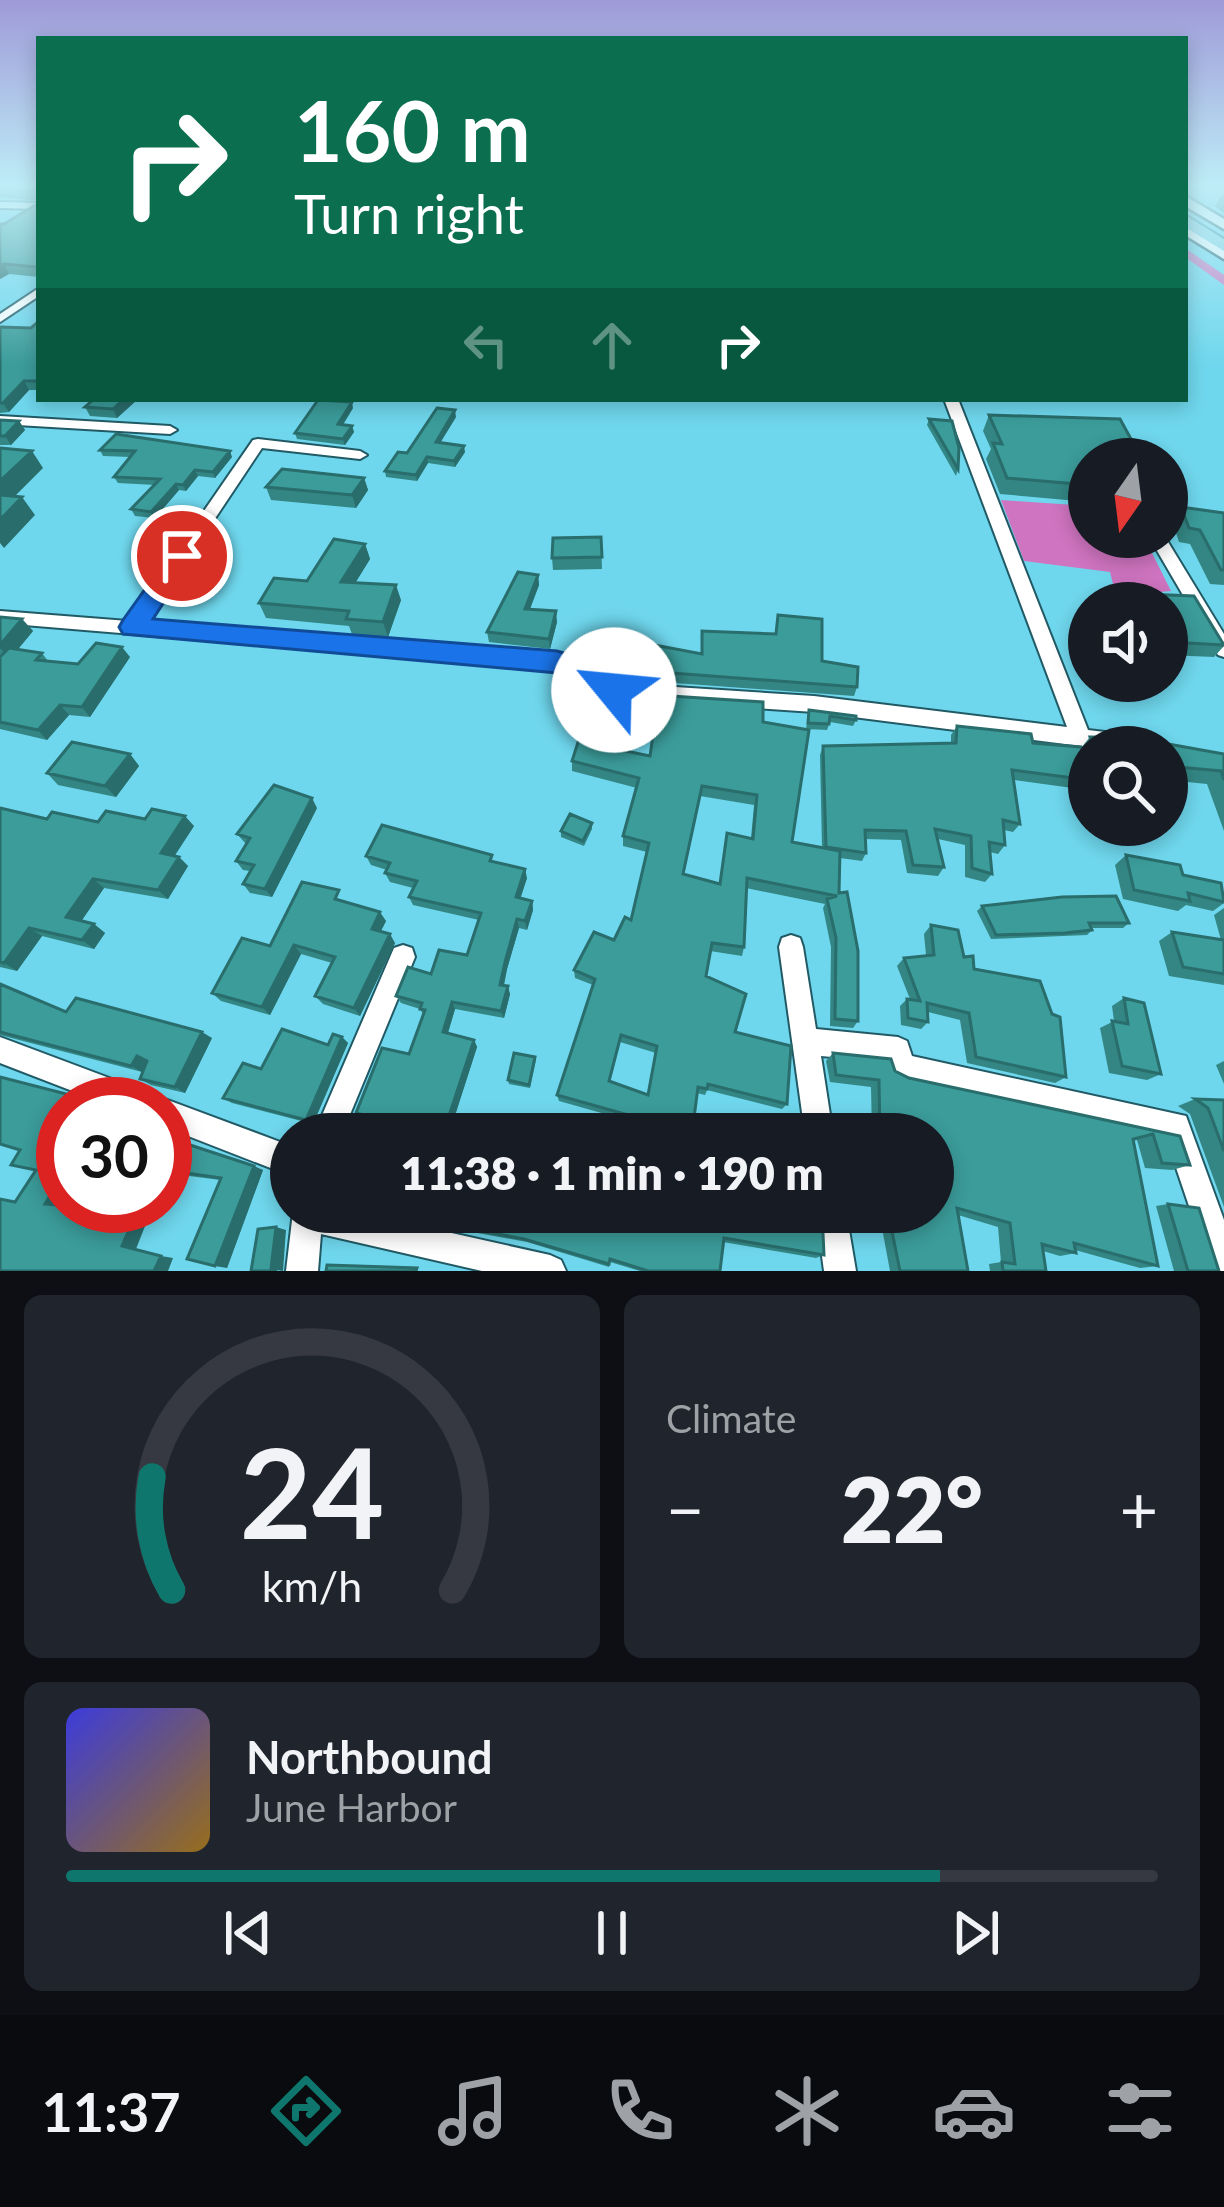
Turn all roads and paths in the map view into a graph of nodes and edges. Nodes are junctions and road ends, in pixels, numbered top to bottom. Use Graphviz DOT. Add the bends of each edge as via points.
graph roads {
  1 [pos="36,293"];
  2 [pos="3,314"];
  3 [pos="952,402"];
  4 [pos="0,420"];
  5 [pos="170,430"];
  6 [pos="360,455"];
  7 [pos="1169,558"];
  8 [pos="0,617"];
  9 [pos="133,627"];
  10 [pos="1224,650"];
  11 [pos="1077,726"];
  12 [pos="1068,735"];
  13 [pos="790,947"];
  14 [pos="403,957"];
  15 [pos="805,1041"];
  16 [pos="0,1050"];
  17 [pos="71,1077"];
  18 [pos="337,1113"];
  19 [pos="816,1113"];
  20 [pos="192,1123"];
  21 [pos="270,1153"];
  22 [pos="306,1233"];
  23 [pos="389,1233"];
  24 [pos="834,1233"];
  25 [pos="1224,1264"];
  26 [pos="302,1271"];
  27 [pos="550,1271"];
  28 [pos="840,1271"];
  1 -- 2 [label="street"];
  3 -- 11 [label="street"];
  4 -- 5 [label="street"];
  6 -- 9 [label="street" via="258,443"];
  7 -- 10 [label="street"];
  8 -- 9 [label="street"];
  9 -- 12 [label="street" via="557,662 593,689 814,704"];
  13 -- 15 [label="street"];
  14 -- 18 [label="street"];
  15 -- 19 [label="street"];
  15 -- 25 [label="street" via="898,1050 902,1067 1176,1126"];
  16 -- 17 [label="street"];
  20 -- 21 [label="street"];
  22 -- 26 [label="street"];
  23 -- 27 [label="street"];
  24 -- 28 [label="street"];
}
